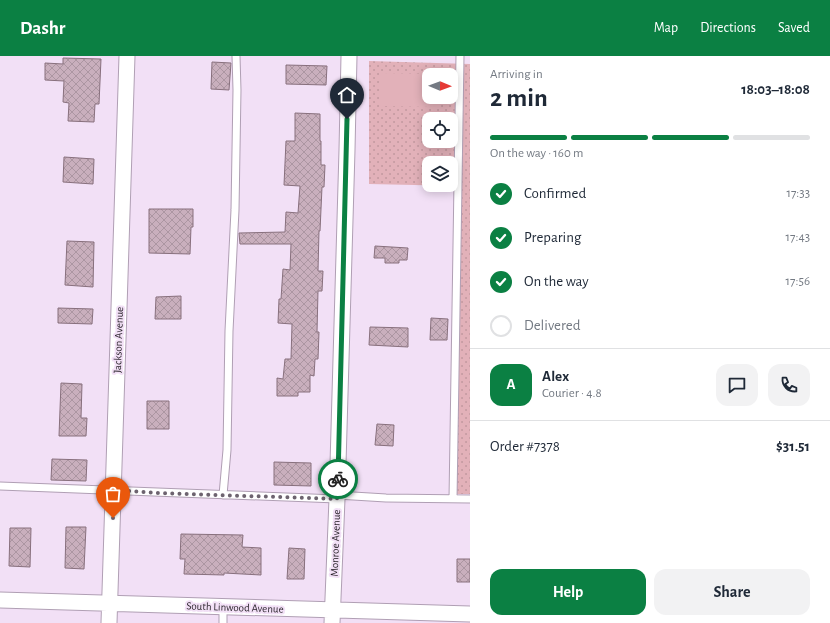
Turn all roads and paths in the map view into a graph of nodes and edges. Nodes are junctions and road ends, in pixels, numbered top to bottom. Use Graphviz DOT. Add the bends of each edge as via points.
graph roads {
  1 [pos="127,56"];
  2 [pos="236,56"];
  3 [pos="348,56"];
  4 [pos="460,56"];
  5 [pos="0,486"];
  6 [pos="114,490"];
  7 [pos="223,495"];
  8 [pos="337,497"];
  9 [pos="453,498"];
  10 [pos="470,499"];
  11 [pos="0,600"];
  12 [pos="110,603"];
  13 [pos="223,607"];
  14 [pos="470,614"];
  15 [pos="333,616"];
  16 [pos="109,623"];
  17 [pos="223,623"];
  1 -- 6 [label="street, Jackson Avenue"];
  2 -- 7 [label="lane" via="235,210 227,450"];
  3 -- 8 [label="street, Monroe Avenue"];
  4 -- 9 [label="lane"];
  5 -- 6 [label="lane"];
  6 -- 7 [label="lane"];
  6 -- 12 [label="street, Jackson Avenue"];
  7 -- 8 [label="lane"];
  8 -- 9 [label="lane"];
  8 -- 15 [label="street, Monroe Avenue"];
  9 -- 10 [label="lane"];
  11 -- 12 [label="street, South Linwood Avenue"];
  12 -- 13 [label="street, South Linwood Avenue"];
  12 -- 16 [label="street, Jackson Avenue"];
  13 -- 15 [label="street, South Linwood Avenue"];
  13 -- 17 [label="lane"];
  14 -- 15 [label="street, South Linwood Avenue"];
}
